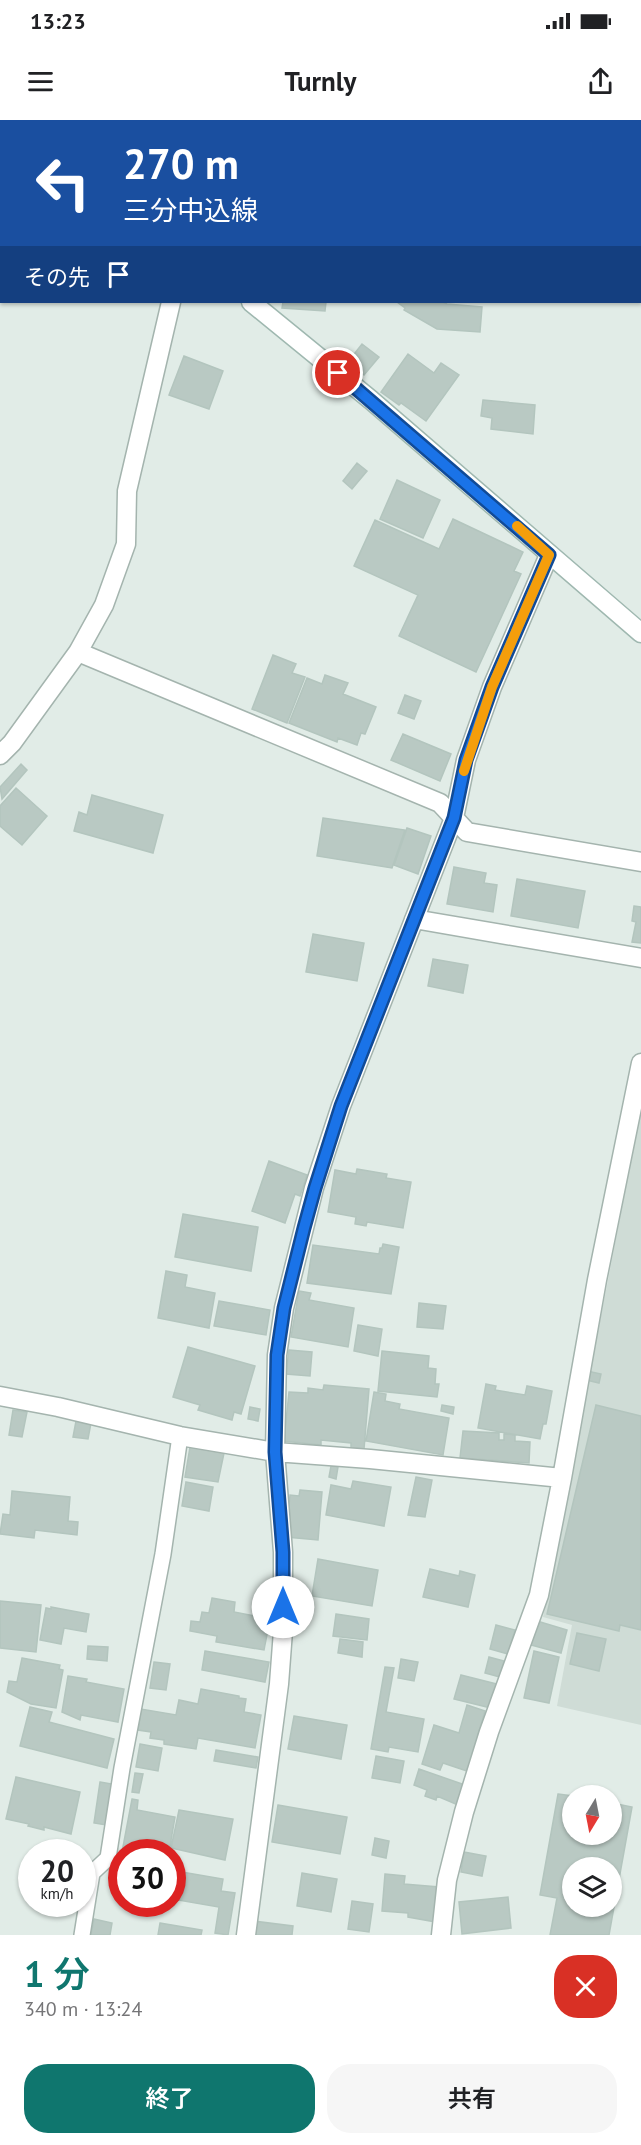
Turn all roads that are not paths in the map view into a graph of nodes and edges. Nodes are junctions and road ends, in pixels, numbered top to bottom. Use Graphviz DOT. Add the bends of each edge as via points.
graph roads {
  1 [pos="171,303"];
  2 [pos="252,303"];
  3 [pos="549,555"];
  4 [pos="641,633"];
  5 [pos="78,652"];
  6 [pos="0,755"];
  7 [pos="454,818"];
  8 [pos="641,862"];
  9 [pos="414,919"];
  10 [pos="641,958"];
  11 [pos="641,1063"];
  12 [pos="0,1396"];
  13 [pos="180,1436"];
  14 [pos="275,1452"];
  15 [pos="562,1478"];
  16 [pos="82,1935"];
  17 [pos="246,1935"];
  18 [pos="441,1935"];
  1 -- 5 [label="street" via="127,491 126,544 104,605"];
  2 -- 3 [label="street"];
  3 -- 4 [label="street"];
  3 -- 7 [label="street" via="492,687 466,760"];
  5 -- 6 [label="street"];
  5 -- 7 [label="street" via="440,803"];
  7 -- 8 [label="street" via="467,832"];
  7 -- 9 [label="street"];
  9 -- 10 [label="street"];
  9 -- 14 [label="street" via="341,1106 315,1188 284,1308 277,1355"];
  11 -- 15 [label="street"];
  12 -- 13 [label="street"];
  13 -- 14 [label="street"];
  13 -- 16 [label="lane" via="163,1554 108,1858 92,1872"];
  14 -- 15 [label="street"];
  14 -- 17 [label="street" via="283,1552 282,1641"];
  15 -- 18 [label="street" via="539,1595 464,1812 447,1880"];
}
